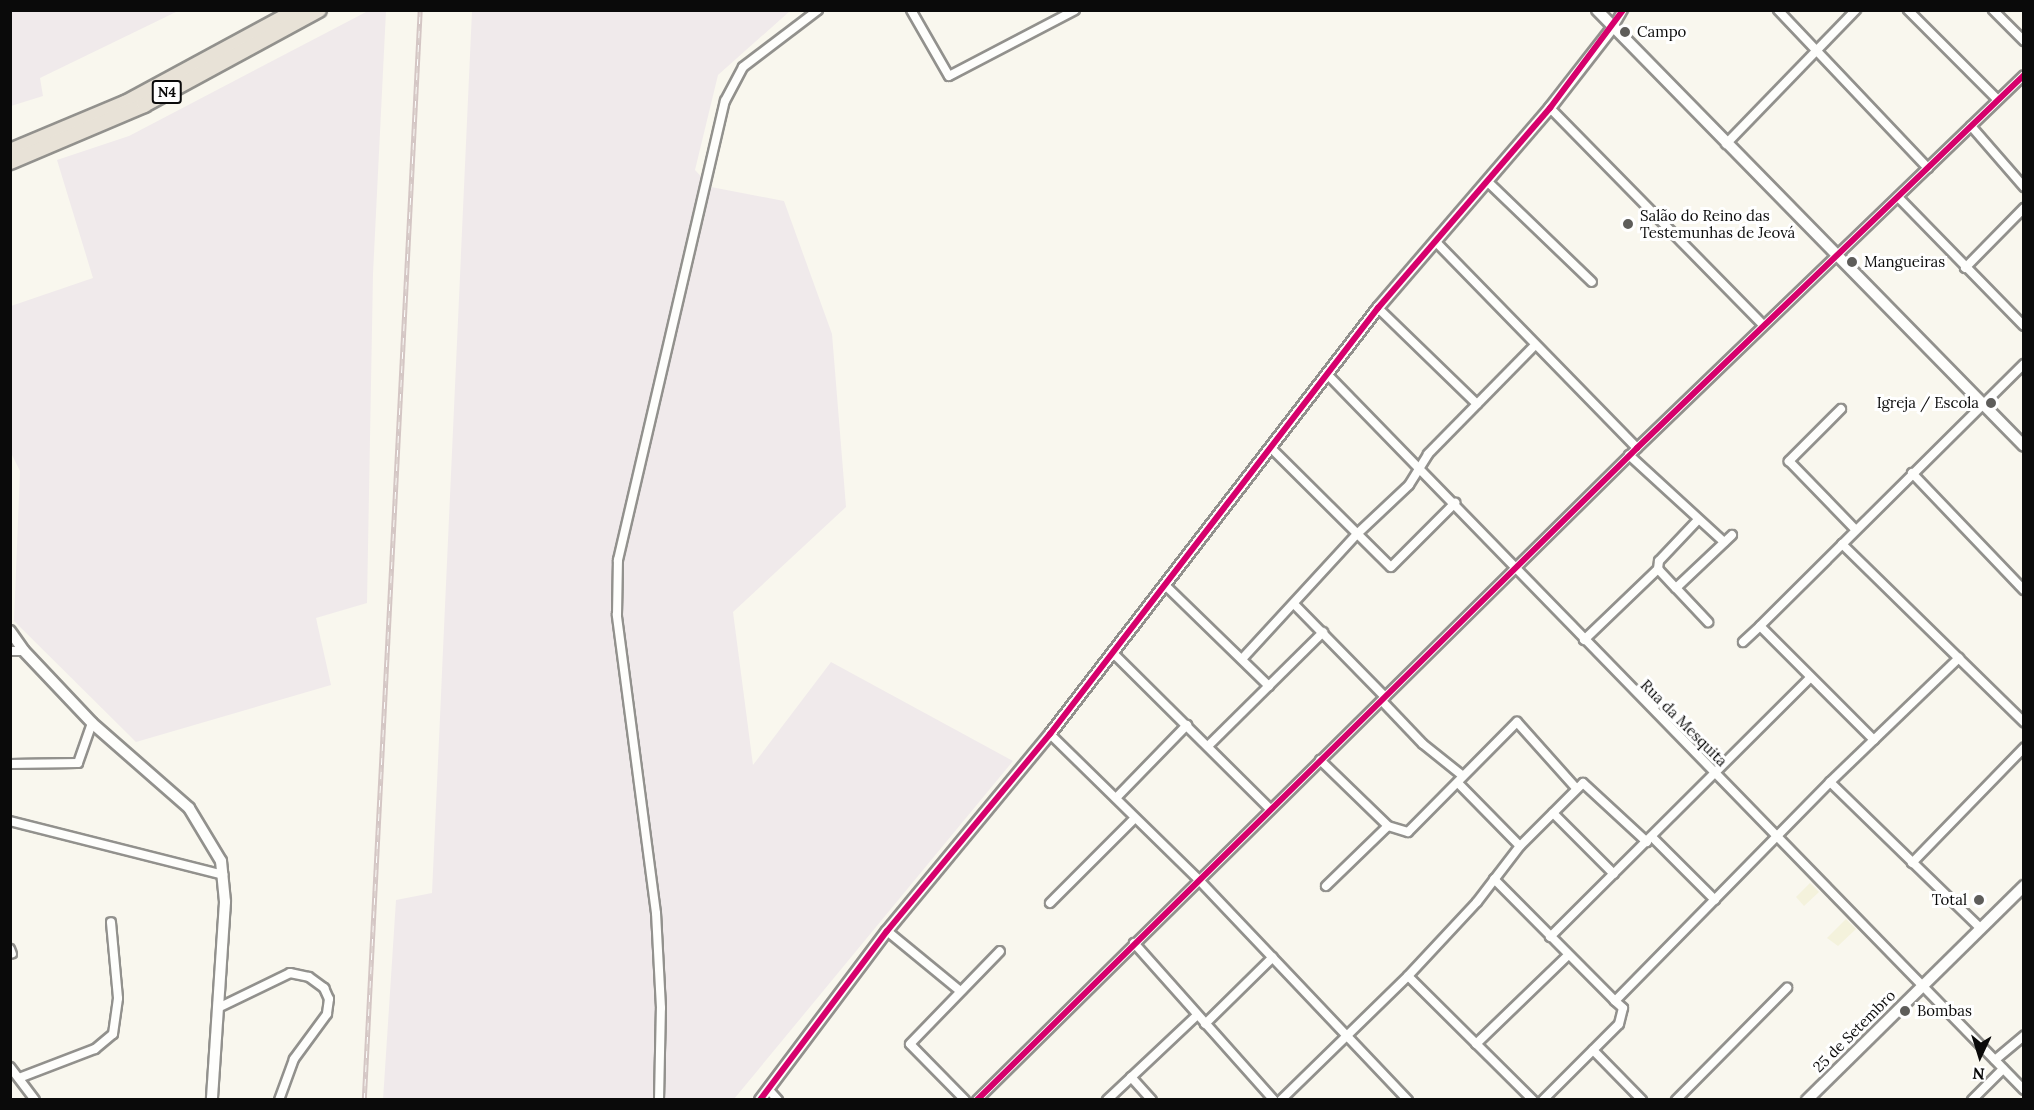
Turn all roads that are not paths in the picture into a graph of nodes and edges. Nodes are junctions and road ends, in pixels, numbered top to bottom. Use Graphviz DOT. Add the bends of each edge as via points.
graph roads {
  1 [pos="297,10"];
  2 [pos="319,10"];
  3 [pos="818,10"];
  4 [pos="911,10"];
  5 [pos="1075,10"];
  6 [pos="1597,10"];
  7 [pos="1623,10"];
  8 [pos="1778,10"];
  9 [pos="1856,10"];
  10 [pos="1908,10"];
  11 [pos="1993,10"];
  12 [pos="1614,19"];
  13 [pos="2024,42"];
  14 [pos="1815,51"];
  15 [pos="2024,75"];
  16 [pos="1998,100"];
  17 [pos="1550,108"];
  18 [pos="1971,126"];
  19 [pos="1725,144"];
  20 [pos="10,151"];
  21 [pos="10,162"];
  22 [pos="1928,168"];
  23 [pos="1488,182"];
  24 [pos="2024,187"];
  25 [pos="1898,197"];
  26 [pos="2024,208"];
  27 [pos="1435,241"];
  28 [pos="1834,256"];
  29 [pos="1965,267"];
  30 [pos="1592,282"];
  31 [pos="1378,308"];
  32 [pos="1763,325"];
  33 [pos="2024,326"];
  34 [pos="1535,345"];
  35 [pos="2024,364"];
  36 [pos="1327,374"];
  37 [pos="1477,404"];
  38 [pos="1981,406"];
  39 [pos="1841,409"];
  40 [pos="2022,442"];
  41 [pos="1270,447"];
  42 [pos="1637,447"];
  43 [pos="1629,455"];
  44 [pos="1420,466"];
  45 [pos="1912,473"];
  46 [pos="1455,503"];
  47 [pos="1697,521"];
  48 [pos="1855,529"];
  49 [pos="1357,534"];
  50 [pos="1732,535"];
  51 [pos="1724,542"];
  52 [pos="1842,544"];
  53 [pos="1516,568"];
  54 [pos="1658,569"];
  55 [pos="1165,585"];
  56 [pos="1676,588"];
  57 [pos="2024,590"];
  58 [pos="1294,605"];
  59 [pos="1708,622"];
  60 [pos="1760,626"];
  61 [pos="10,631"];
  62 [pos="1323,633"];
  63 [pos="1584,640"];
  64 [pos="1743,642"];
  65 [pos="10,651"];
  66 [pos="24,651"];
  67 [pos="1112,652"];
  68 [pos="1959,658"];
  69 [pos="1242,659"];
  70 [pos="1811,677"];
  71 [pos="1269,686"];
  72 [pos="1383,699"];
  73 [pos="2024,722"];
  74 [pos="92,723"];
  75 [pos="1187,725"];
  76 [pos="1050,734"];
  77 [pos="1874,740"];
  78 [pos="1208,746"];
  79 [pos="2024,748"];
  80 [pos="1320,760"];
  81 [pos="10,764"];
  82 [pos="1715,773"];
  83 [pos="1461,779"];
  84 [pos="1830,782"];
  85 [pos="1576,788"];
  86 [pos="1116,798"];
  87 [pos="1270,809"];
  88 [pos="1553,813"];
  89 [pos="1135,818"];
  90 [pos="10,821"];
  91 [pos="1388,826"];
  92 [pos="1778,834"];
  93 [pos="1649,839"];
  94 [pos="1520,846"];
  95 [pos="1912,863"];
  96 [pos="1614,874"];
  97 [pos="223,875"];
  98 [pos="1198,879"];
  99 [pos="1494,879"];
  100 [pos="1326,886"];
  101 [pos="2024,886"];
  102 [pos="1715,900"];
  103 [pos="1050,903"];
  104 [pos="111,922"];
  105 [pos="1980,928"];
  106 [pos="887,931"];
  107 [pos="1550,937"];
  108 [pos="1134,943"];
  109 [pos="1000,951"];
  110 [pos="1567,956"];
  111 [pos="1273,957"];
  112 [pos="1408,976"];
  113 [pos="1922,984"];
  114 [pos="1787,988"];
  115 [pos="960,990"];
  116 [pos="1615,1001"];
  117 [pos="218,1008"];
  118 [pos="1196,1016"];
  119 [pos="1205,1024"];
  120 [pos="2024,1036"];
  121 [pos="1347,1037"];
  122 [pos="1476,1044"];
  123 [pos="1593,1050"];
  124 [pos="1995,1060"];
  125 [pos="11,1068"];
  126 [pos="2003,1069"];
  127 [pos="1131,1077"];
  128 [pos="19,1078"];
  129 [pos="768,1089"];
  130 [pos="2024,1090"];
  131 [pos="35,1100"];
  132 [pos="212,1100"];
  133 [pos="279,1100"];
  134 [pos="659,1100"];
  135 [pos="760,1100"];
  136 [pos="778,1100"];
  137 [pos="965,1100"];
  138 [pos="977,1100"];
  139 [pos="1107,1100"];
  140 [pos="1152,1100"];
  141 [pos="1274,1100"];
  142 [pos="1281,1100"];
  143 [pos="1408,1100"];
  144 [pos="1533,1100"];
  145 [pos="1543,1100"];
  146 [pos="1642,1100"];
  147 [pos="1676,1100"];
  148 [pos="1807,1100"];
  149 [pos="1972,1100"];
  1 -- 20 [label="highway, N4" via="125,103"];
  2 -- 21 [label="highway, N4" via="144,105"];
  3 -- 134 [label="street" via="743,67 725,101 618,560 617,615 656,913 661,1008"];
  4 -- 5 [label="street" via="949,76"];
  6 -- 12 [label="street"];
  7 -- 12 [label="street"];
  8 -- 14 [label="street"];
  9 -- 14 [label="street"];
  10 -- 16 [label="street"];
  11 -- 13 [label="street"];
  12 -- 17 [label="street"];
  12 -- 19 [label="street"];
  14 -- 19 [label="street"];
  14 -- 22 [label="street"];
  15 -- 16 [label="street"];
  16 -- 18 [label="street"];
  17 -- 23 [label="street"];
  17 -- 32 [label="street"];
  18 -- 22 [label="street"];
  18 -- 24 [label="street"];
  19 -- 28 [label="street"];
  22 -- 25 [label="street"];
  23 -- 27 [label="street"];
  23 -- 30 [label="street"];
  25 -- 28 [label="street"];
  25 -- 29 [label="street"];
  26 -- 29 [label="street"];
  27 -- 31 [label="street"];
  27 -- 34 [label="street"];
  28 -- 32 [label="street"];
  28 -- 38 [label="street"];
  29 -- 33 [label="street"];
  31 -- 36 [label="street"];
  31 -- 37 [label="street"];
  32 -- 42 [label="street"];
  34 -- 37 [label="street"];
  34 -- 42 [label="street"];
  35 -- 38 [label="street"];
  36 -- 41 [label="street"];
  36 -- 44 [label="street, Rua da Mesquita"];
  37 -- 44 [label="street"];
  38 -- 40 [label="street"];
  38 -- 45 [label="street"];
  39 -- 48 [label="street" via="1789,461"];
  41 -- 49 [label="street"];
  41 -- 55 [label="street"];
  42 -- 43 [label="street"];
  43 -- 47 [label="street"];
  43 -- 53 [label="street"];
  44 -- 46 [label="street, Rua da Mesquita"];
  44 -- 49 [label="street" via="1409,485"];
  45 -- 48 [label="street"];
  45 -- 57 [label="street"];
  46 -- 49 [label="street" via="1391,567"];
  46 -- 53 [label="street, Rua da Mesquita"];
  47 -- 51 [label="street"];
  47 -- 54 [label="street" via="1659,561"];
  48 -- 52 [label="street"];
  49 -- 58 [label="street"];
  50 -- 51 [label="street"];
  51 -- 56 [label="street"];
  52 -- 60 [label="street"];
  52 -- 68 [label="street"];
  53 -- 63 [label="street, Rua da Mesquita"];
  53 -- 72 [label="street"];
  54 -- 56 [label="street"];
  54 -- 63 [label="street"];
  55 -- 67 [label="street"];
  55 -- 69 [label="street"];
  56 -- 59 [label="street"];
  58 -- 62 [label="street"];
  58 -- 69 [label="street"];
  60 -- 64 [label="street"];
  60 -- 70 [label="street"];
  61 -- 66 [label="street"];
  62 -- 71 [label="street"];
  62 -- 72 [label="street"];
  63 -- 82 [label="street, Rua da Mesquita"];
  65 -- 66 [label="street"];
  66 -- 74 [label="street"];
  67 -- 75 [label="street"];
  67 -- 76 [label="street"];
  68 -- 73 [label="street"];
  68 -- 77 [label="street"];
  69 -- 71 [label="street"];
  70 -- 77 [label="street"];
  70 -- 82 [label="street"];
  71 -- 78 [label="street"];
  72 -- 80 [label="street"];
  72 -- 83 [label="street"];
  74 -- 81 [label="street" via="78,763"];
  74 -- 97 [label="street" via="189,808 214,847"];
  75 -- 78 [label="street"];
  75 -- 86 [label="street"];
  76 -- 86 [label="street"];
  76 -- 106 [label="street"];
  77 -- 84 [label="street"];
  78 -- 87 [label="street"];
  79 -- 95 [label="street"];
  80 -- 87 [label="street"];
  80 -- 91 [label="street"];
  82 -- 92 [label="street, Rua da Mesquita"];
  82 -- 93 [label="street"];
  83 -- 85 [label="street" via="1517,722"];
  83 -- 91 [label="street" via="1412,831"];
  83 -- 94 [label="street"];
  84 -- 92 [label="street"];
  84 -- 95 [label="street"];
  85 -- 88 [label="street"];
  85 -- 93 [label="street" via="1583,783 1590,785"];
  86 -- 89 [label="street"];
  87 -- 98 [label="street"];
  88 -- 94 [label="street"];
  88 -- 96 [label="street"];
  89 -- 98 [label="street"];
  89 -- 103 [label="street"];
  90 -- 97 [label="street"];
  91 -- 100 [label="street"];
  92 -- 102 [label="street"];
  92 -- 113 [label="street, Rua da Mesquita"];
  93 -- 96 [label="street"];
  93 -- 102 [label="street"];
  94 -- 99 [label="street"];
  95 -- 105 [label="street"];
  96 -- 107 [label="street"];
  97 -- 117 [label="street"];
  98 -- 108 [label="street"];
  98 -- 111 [label="street"];
  99 -- 107 [label="street"];
  99 -- 112 [label="street"];
  101 -- 105 [label="street, 25 de Setembro"];
  102 -- 116 [label="street"];
  104 -- 128 [label="street" via="118,998 112,1034 95,1048"];
  105 -- 113 [label="street, 25 de Setembro"];
  106 -- 115 [label="street"];
  106 -- 129 [label="street"];
  107 -- 110 [label="street"];
  108 -- 118 [label="street"];
  108 -- 138 [label="street"];
  109 -- 115 [label="street"];
  110 -- 116 [label="street"];
  110 -- 122 [label="street"];
  111 -- 119 [label="street"];
  111 -- 121 [label="street"];
  112 -- 121 [label="street"];
  112 -- 122 [label="street"];
  113 -- 124 [label="street, Rua da Mesquita"];
  113 -- 148 [label="street, 25 de Setembro"];
  114 -- 147 [label="street"];
  115 -- 137 [label="street" via="910,1044"];
  116 -- 123 [label="street" via="1623,1008 1624,1016"];
  117 -- 132 [label="street"];
  117 -- 133 [label="street" via="290,973 309,977 324,988 329,999 327,1014 294,1059"];
  118 -- 119 [label="street"];
  118 -- 127 [label="street"];
  119 -- 141 [label="street"];
  120 -- 124 [label="street"];
  121 -- 142 [label="street"];
  121 -- 143 [label="street"];
  122 -- 144 [label="street"];
  123 -- 145 [label="street"];
  123 -- 146 [label="street"];
  124 -- 126 [label="street, Rua da Mesquita"];
  125 -- 128 [label="street"];
  126 -- 130 [label="street, Rua da Mesquita"];
  126 -- 149 [label="street"];
  127 -- 139 [label="street"];
  127 -- 140 [label="street"];
  128 -- 131 [label="street"];
  129 -- 135 [label="street"];
  129 -- 136 [label="street"];
}
